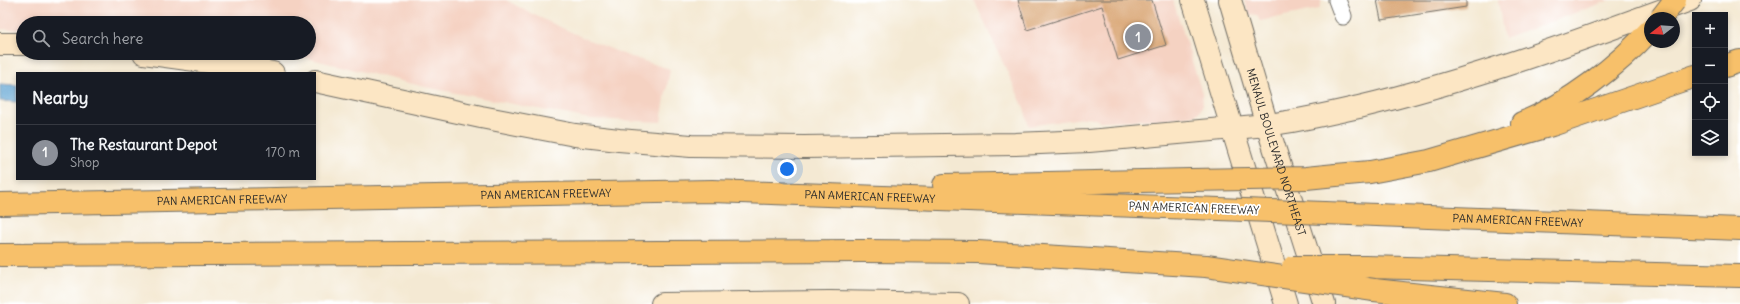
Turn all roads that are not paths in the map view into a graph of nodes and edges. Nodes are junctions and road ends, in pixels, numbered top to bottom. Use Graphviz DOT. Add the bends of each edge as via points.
graph roads {
  1 [pos="1193,0"];
  2 [pos="1230,0"];
  3 [pos="1337,0"];
  4 [pos="1675,0"];
  5 [pos="1690,0"];
  6 [pos="1666,12"];
  7 [pos="1343,16"];
  8 [pos="1644,36"];
  9 [pos="0,44"];
  10 [pos="16,44"];
  11 [pos="195,60"];
  12 [pos="1740,61"];
  13 [pos="1728,65"];
  14 [pos="268,72"];
  15 [pos="1692,77"];
  16 [pos="316,81"];
  17 [pos="1267,126"];
  18 [pos="1232,130"];
  19 [pos="1429,161"];
  20 [pos="712,191"];
  21 [pos="0,204"];
  22 [pos="1740,229"];
  23 [pos="0,255"];
  24 [pos="1206,266"];
  25 [pos="1740,276"];
  26 [pos="662,304"];
  27 [pos="958,304"];
  28 [pos="1286,304"];
  29 [pos="1324,304"];
  30 [pos="1505,304"];
  1 -- 18 [label="main road"];
  2 -- 17 [label="main road, MENAUL BOULEVARD NORTHEAST"];
  3 -- 7 [label="street"];
  4 -- 6 [label="highway, bridge"];
  5 -- 17 [label="main road" via="1523,60 1426,90"];
  8 -- 19 [label="highway" via="1612,68 1564,101 1527,121"];
  9 -- 10 [label="main road"];
  11 -- 14 [label="main road"];
  12 -- 13 [label="highway"];
  15 -- 19 [label="highway" via="1552,124"];
  16 -- 18 [label="main road" via="575,135 691,146 1015,144"];
  17 -- 18 [label="main road"];
  17 -- 29 [label="main road, MENAUL BOULEVARD NORTHEAST"];
  18 -- 28 [label="main road"];
  19 -- 20 [label="highway, bridge" via="1377,171 1306,178"];
  20 -- 21 [label="highway, PAN AMERICAN FREEWAY"];
  20 -- 22 [label="highway, PAN AMERICAN FREEWAY, bridge"];
  23 -- 24 [label="highway" via="978,252"];
  24 -- 25 [label="highway, bridge"];
  24 -- 30 [label="highway, bridge" via="1374,290"];
  26 -- 27 [label="main road"];
}
